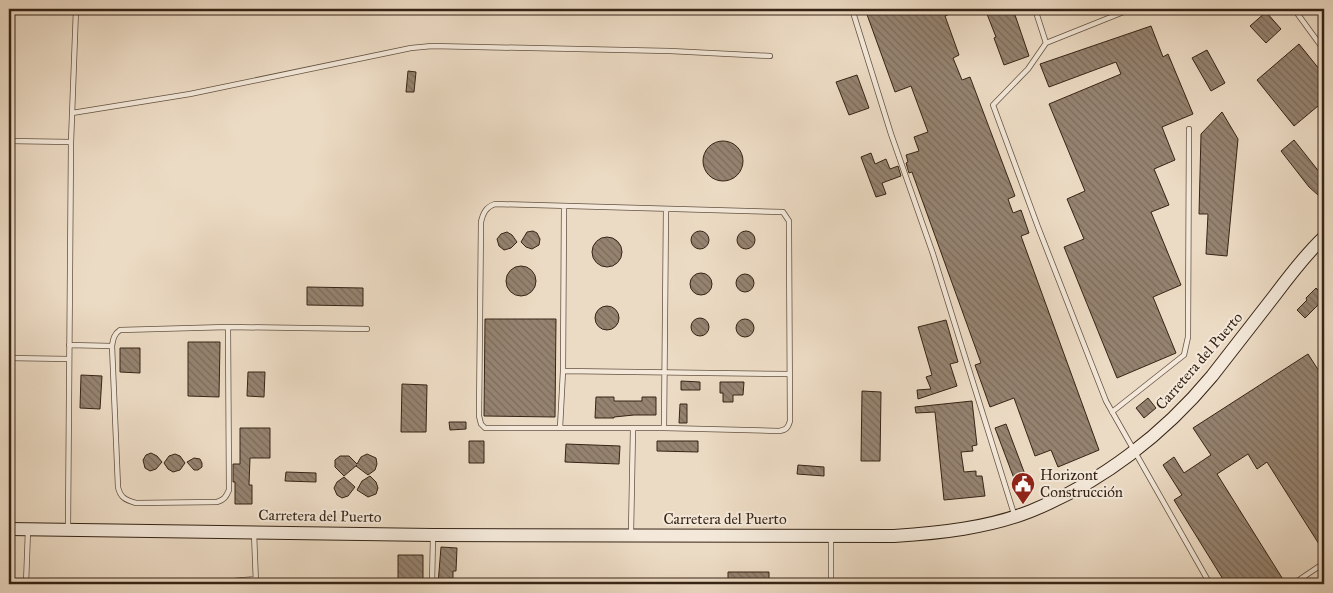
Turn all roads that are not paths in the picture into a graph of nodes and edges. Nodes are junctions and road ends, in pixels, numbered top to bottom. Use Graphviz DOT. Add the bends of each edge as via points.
graph roads {
  1 [pos="76,9"];
  2 [pos="852,9"];
  3 [pos="1035,9"];
  4 [pos="1294,9"];
  5 [pos="1126,11"];
  6 [pos="1046,43"];
  7 [pos="1324,50"];
  8 [pos="770,56"];
  9 [pos="72,113"];
  10 [pos="1188,130"];
  11 [pos="9,141"];
  12 [pos="71,142"];
  13 [pos="564,207"];
  14 [pos="666,209"];
  15 [pos="1324,237"];
  16 [pos="228,327"];
  17 [pos="367,330"];
  18 [pos="69,345"];
  19 [pos="112,346"];
  20 [pos="9,358"];
  21 [pos="68,359"];
  22 [pos="563,371"];
  23 [pos="664,373"];
  24 [pos="789,374"];
  25 [pos="1112,412"];
  26 [pos="560,428"];
  27 [pos="664,428"];
  28 [pos="633,429"];
  29 [pos="1135,452"];
  30 [pos="1015,516"];
  31 [pos="9,529"];
  32 [pos="28,529"];
  33 [pos="68,529"];
  34 [pos="254,531"];
  35 [pos="433,535"];
  36 [pos="631,535"];
  37 [pos="831,535"];
  38 [pos="1324,564"];
  39 [pos="256,582"];
  40 [pos="26,584"];
  41 [pos="93,584"];
  42 [pos="144,584"];
  43 [pos="199,584"];
  44 [pos="432,584"];
  45 [pos="831,584"];
  46 [pos="1210,584"];
  47 [pos="1293,584"];
  1 -- 9 [label="lane"];
  2 -- 30 [label="lane"];
  3 -- 6 [label="lane"];
  4 -- 7 [label="lane"];
  5 -- 6 [label="lane"];
  6 -- 25 [label="lane" via="1028,69 993,105"];
  8 -- 9 [label="lane" via="432,46 190,94"];
  9 -- 12 [label="lane"];
  10 -- 25 [label="lane" via="1188,337 1184,355"];
  11 -- 12 [label="lane"];
  12 -- 18 [label="lane"];
  13 -- 14 [label="lane"];
  13 -- 22 [label="lane"];
  13 -- 26 [label="lane" via="495,204 482,214 481,222 481,424 485,428"];
  14 -- 23 [label="lane"];
  14 -- 24 [label="lane" via="783,212 789,221"];
  15 -- 29 [label="main road, Carretera del Puerto" via="1211,377"];
  16 -- 17 [label="lane"];
  16 -- 19 [label="lane" via="120,330"];
  16 -- 19 [label="lane" via="229,490 223,500 217,502 136,503 120,495"];
  18 -- 19 [label="lane"];
  18 -- 21 [label="lane"];
  20 -- 21 [label="lane"];
  21 -- 33 [label="lane"];
  22 -- 23 [label="lane"];
  22 -- 26 [label="lane"];
  23 -- 24 [label="lane"];
  23 -- 27 [label="lane"];
  24 -- 27 [label="lane" via="790,421 785,430"];
  25 -- 29 [label="lane"];
  26 -- 28 [label="lane"];
  27 -- 28 [label="lane"];
  28 -- 36 [label="lane"];
  29 -- 30 [label="main road, Carretera del Puerto" via="1068,493"];
  29 -- 46 [label="lane"];
  30 -- 37 [label="main road, Carretera del Puerto" via="929,534"];
  31 -- 32 [label="main road, Carretera del Puerto"];
  32 -- 33 [label="main road, Carretera del Puerto"];
  32 -- 40 [label="lane"];
  33 -- 34 [label="main road, Carretera del Puerto"];
  34 -- 35 [label="main road, Carretera del Puerto"];
  34 -- 39 [label="lane"];
  35 -- 36 [label="main road, Carretera del Puerto"];
  35 -- 44 [label="lane"];
  36 -- 37 [label="main road, Carretera del Puerto"];
  37 -- 45 [label="lane"];
  38 -- 47 [label="lane"];
  39 -- 43 [label="lane"];
  41 -- 42 [label="lane"];
  42 -- 43 [label="lane"];
}
